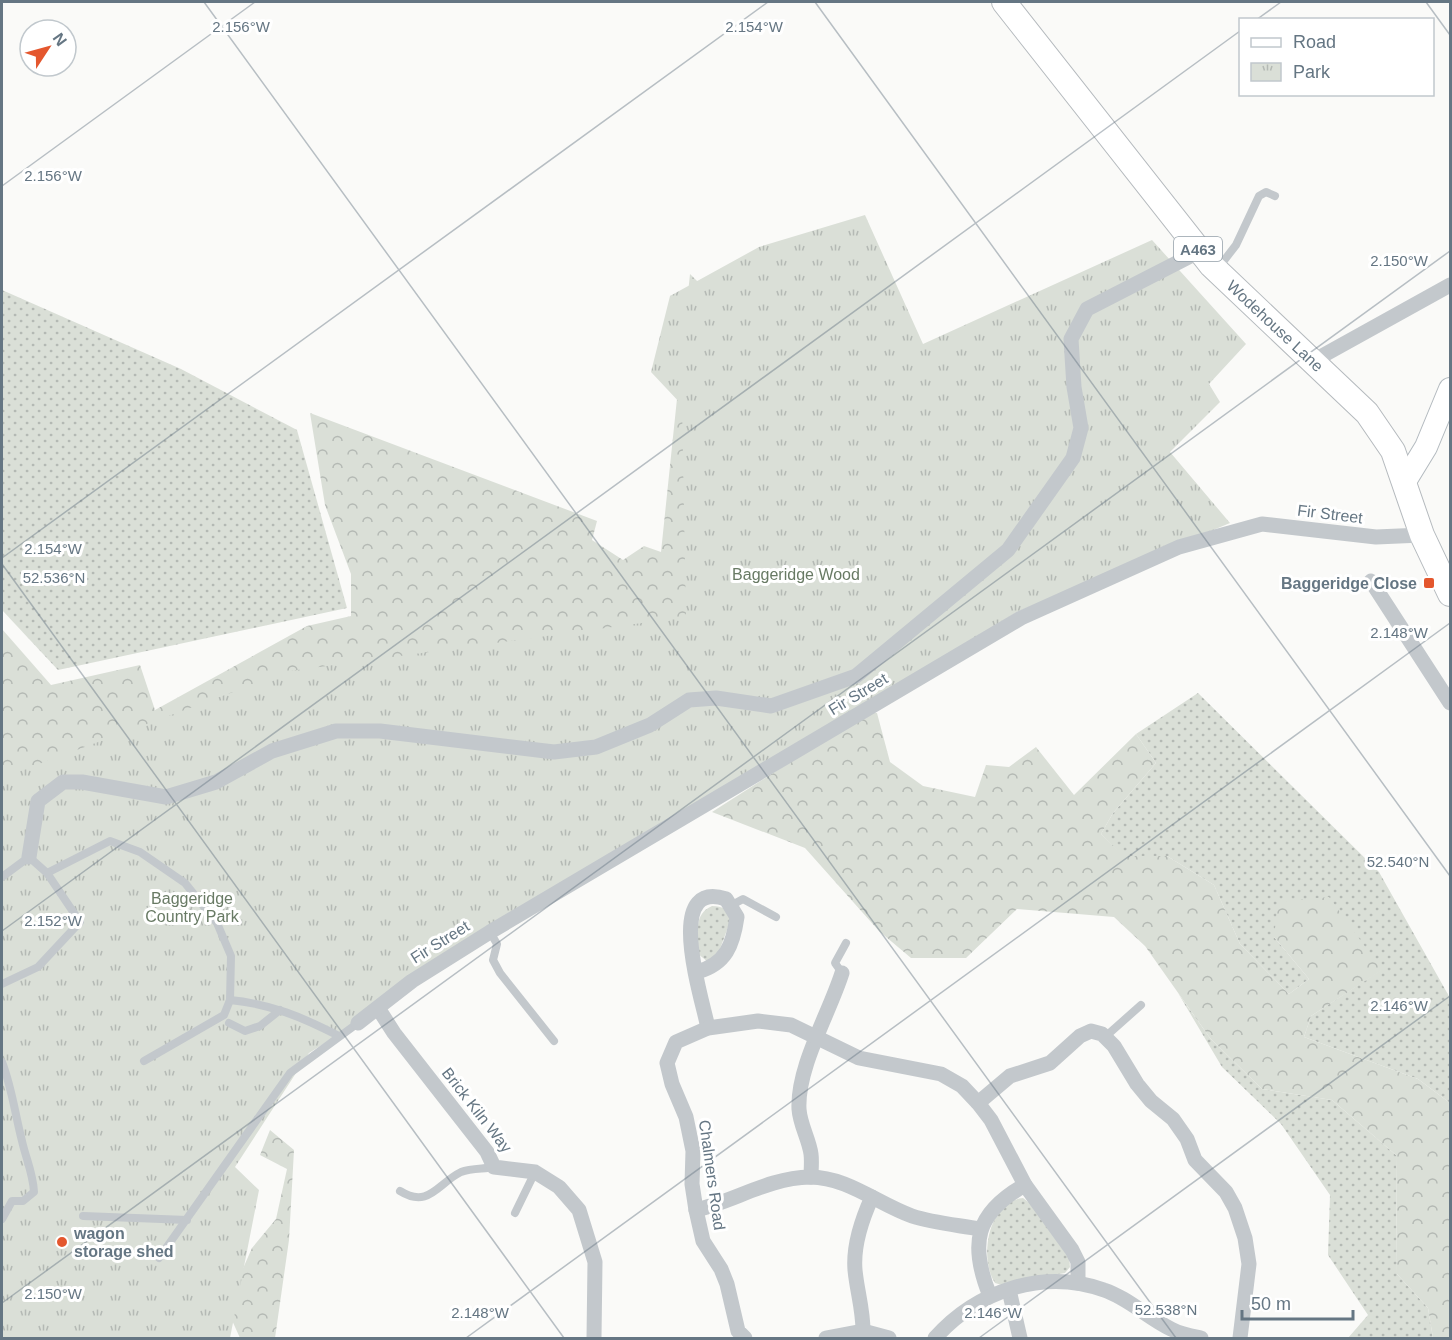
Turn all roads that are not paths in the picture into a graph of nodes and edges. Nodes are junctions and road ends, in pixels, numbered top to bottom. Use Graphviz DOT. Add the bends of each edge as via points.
graph roads {
  1 [pos="1004,2"];
  2 [pos="1275,196"];
  3 [pos="1200,251"];
  4 [pos="1216,270"];
  5 [pos="1450,285"];
  6 [pos="1313,362"];
  7 [pos="1450,389"];
  8 [pos="1404,483"];
  9 [pos="1422,535"];
  10 [pos="1371,581"];
  11 [pos="1450,594"];
  12 [pos="1450,703"];
  13 [pos="29,857"];
  14 [pos="46,873"];
  15 [pos="2,877"];
  16 [pos="732,905"];
  17 [pos="776,917"];
  18 [pos="490,932"];
  19 [pos="846,943"];
  20 [pos="697,972"];
  21 [pos="842,973"];
  22 [pos="2,984"];
  23 [pos="230,1000"];
  24 [pos="1141,1005"];
  25 [pos="378,1008"];
  26 [pos="280,1010"];
  27 [pos="229,1023"];
  28 [pos="358,1023"];
  29 [pos="708,1028"];
  30 [pos="817,1035"];
  31 [pos="339,1036"];
  32 [pos="1106,1037"];
  33 [pos="554,1041"];
  34 [pos="144,1061"];
  35 [pos="2,1062"];
  36 [pos="978,1103"];
  37 [pos="494,1167"];
  38 [pos="535,1172"];
  39 [pos="811,1177"];
  40 [pos="1025,1185"];
  41 [pos="400,1191"];
  42 [pos="872,1197"];
  43 [pos="696,1210"];
  44 [pos="515,1213"];
  45 [pos="83,1216"];
  46 [pos="2,1219"];
  47 [pos="186,1220"];
  48 [pos="980,1229"];
  49 [pos="159,1258"];
  50 [pos="1078,1283"];
  51 [pos="1009,1290"];
  52 [pos="990,1296"];
  53 [pos="863,1331"];
  54 [pos="1171,1334"];
  55 [pos="594,1338"];
  56 [pos="745,1338"];
  57 [pos="826,1338"];
  58 [pos="889,1338"];
  59 [pos="935,1338"];
  60 [pos="1020,1338"];
  61 [pos="1201,1338"];
  62 [pos="1240,1338"];
  1 -- 3 [label="main road, Wodehouse Lane / A463"];
  2 -- 4 [label="lane" via="1266,192 1259,196 1236,245"];
  3 -- 4 [label="main road, Wodehouse Lane / A463"];
  3 -- 13 [label="street" via="1087,309 1071,339 1081,428 1073,458 1008,550 856,676 771,706 716,698 689,700 650,725 596,747 554,752 380,731 336,731 272,751 216,782 166,797 63,782 38,801"];
  4 -- 6 [label="main road, Wodehouse Lane / A463"];
  5 -- 6 [label="street"];
  6 -- 8 [label="main road, Wodehouse Lane / A463" via="1367,413 1393,451"];
  7 -- 8 [label="street" via="1426,447"];
  8 -- 9 [label="main road, A463"];
  9 -- 11 [label="main road, A463"];
  9 -- 18 [label="street, Fir Street" via="1376,537 1262,524 1179,547 1022,618"];
  10 -- 12 [label="street"];
  13 -- 14 [label="lane"];
  13 -- 15 [label="lane"];
  14 -- 22 [label="lane" via="80,922 39,967"];
  14 -- 23 [label="lane" via="110,841 140,852 185,883 217,923 231,956"];
  16 -- 17 [label="lane" via="742,899"];
  16 -- 20 [label="street" via="736,924 723,958 713,968"];
  16 -- 20 [label="street" via="717,896 707,897 691,915 689,930"];
  18 -- 25 [label="street, Fir Street" via="412,981"];
  18 -- 33 [label="lane" via="497,944 493,960 500,973"];
  19 -- 21 [label="lane" via="835,963"];
  20 -- 29 [label="street"];
  21 -- 30 [label="street"];
  23 -- 26 [label="lane" via="263,1003"];
  23 -- 34 [label="lane" via="224,1015"];
  24 -- 32 [label="lane"];
  25 -- 28 [label="street, Fir Street"];
  25 -- 37 [label="street, Brick Kiln Way" via="487,1152"];
  26 -- 27 [label="lane" via="260,1026 245,1031"];
  26 -- 31 [label="lane"];
  28 -- 31 [label="lane"];
  29 -- 30 [label="street, Chalmers Road" via="758,1021 791,1025"];
  29 -- 43 [label="street, Chalmers Road" via="676,1042 667,1063 693,1151"];
  30 -- 36 [label="street, Chalmers Road" via="859,1058 941,1074 962,1086"];
  30 -- 39 [label="street" via="801,1087 799,1109 811,1153"];
  31 -- 47 [label="lane" via="290,1073"];
  32 -- 36 [label="street" via="1091,1031 1080,1036 1050,1063 1010,1076"];
  32 -- 62 [label="street" via="1137,1084 1173,1119 1195,1160 1226,1192 1235,1208 1249,1264"];
  35 -- 46 [label="lane" via="33,1174 34,1192 23,1201 12,1201"];
  36 -- 40 [label="street, Chalmers Road"];
  37 -- 38 [label="street, Brick Kiln Way"];
  37 -- 41 [label="lane" via="462,1172 424,1197 411,1198"];
  38 -- 44 [label="lane"];
  38 -- 55 [label="street, Brick Kiln Way" via="559,1187 579,1210 595,1262"];
  39 -- 42 [label="street" via="848,1185"];
  39 -- 43 [label="street" via="744,1191 716,1206"];
  40 -- 48 [label="street" via="1003,1197"];
  40 -- 50 [label="street, Chalmers Road" via="1075,1256"];
  42 -- 48 [label="street" via="913,1216"];
  42 -- 53 [label="street" via="861,1223 855,1268"];
  43 -- 56 [label="street, Chalmers Road" via="702,1240 721,1269 738,1331"];
  45 -- 47 [label="lane"];
  47 -- 49 [label="lane"];
  48 -- 52 [label="street" via="981,1273"];
  50 -- 51 [label="street" via="1042,1280"];
  50 -- 54 [label="street" via="1106,1290"];
  51 -- 52 [label="street"];
  51 -- 60 [label="street"];
  52 -- 59 [label="street"];
  53 -- 57 [label="street"];
  53 -- 58 [label="street"];
  54 -- 61 [label="street"];
}
